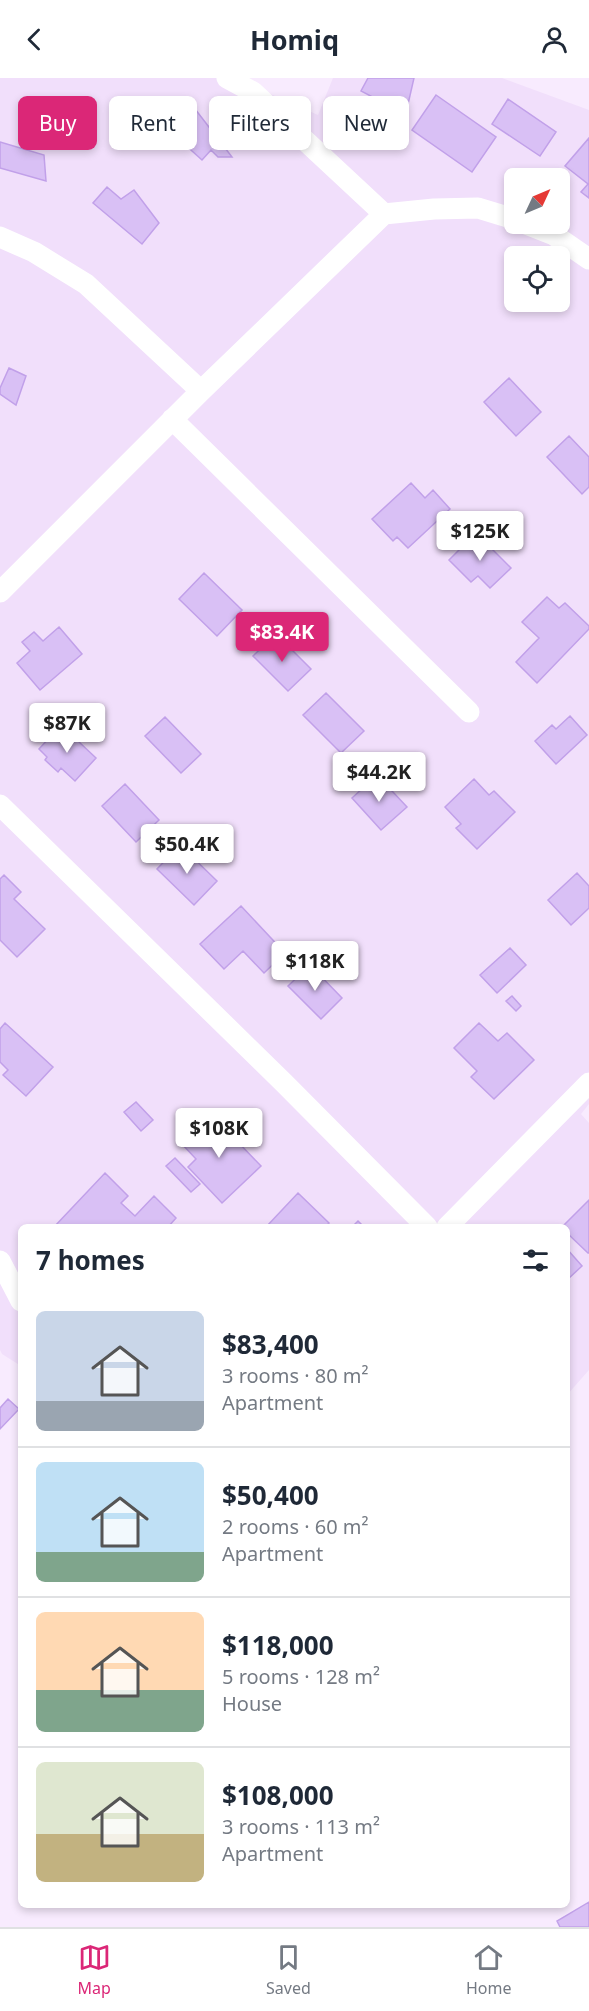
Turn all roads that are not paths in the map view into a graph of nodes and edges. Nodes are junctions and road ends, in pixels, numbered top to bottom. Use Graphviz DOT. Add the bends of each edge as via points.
graph roads {
  1 [pos="227,78"];
  2 [pos="384,214"];
  3 [pos="504,216"];
  4 [pos="551,234"];
  5 [pos="0,237"];
  6 [pos="589,259"];
  7 [pos="201,391"];
  8 [pos="172,419"];
  9 [pos="0,592"];
  10 [pos="470,712"];
  11 [pos="0,805"];
  12 [pos="589,1083"];
  13 [pos="425,1224"];
  14 [pos="450,1224"];
  15 [pos="0,1261"];
  16 [pos="18,1295"];
  1 -- 2 [label="street" via="253,92"];
  2 -- 3 [label="street" via="478,208"];
  2 -- 7 [label="street"];
  4 -- 6 [label="street"];
  5 -- 7 [label="street" via="34,252 86,284"];
  7 -- 8 [label="street"];
  8 -- 9 [label="street"];
  8 -- 10 [label="street"];
  11 -- 13 [label="street"];
  12 -- 14 [label="street"];
  15 -- 16 [label="street"];
}
